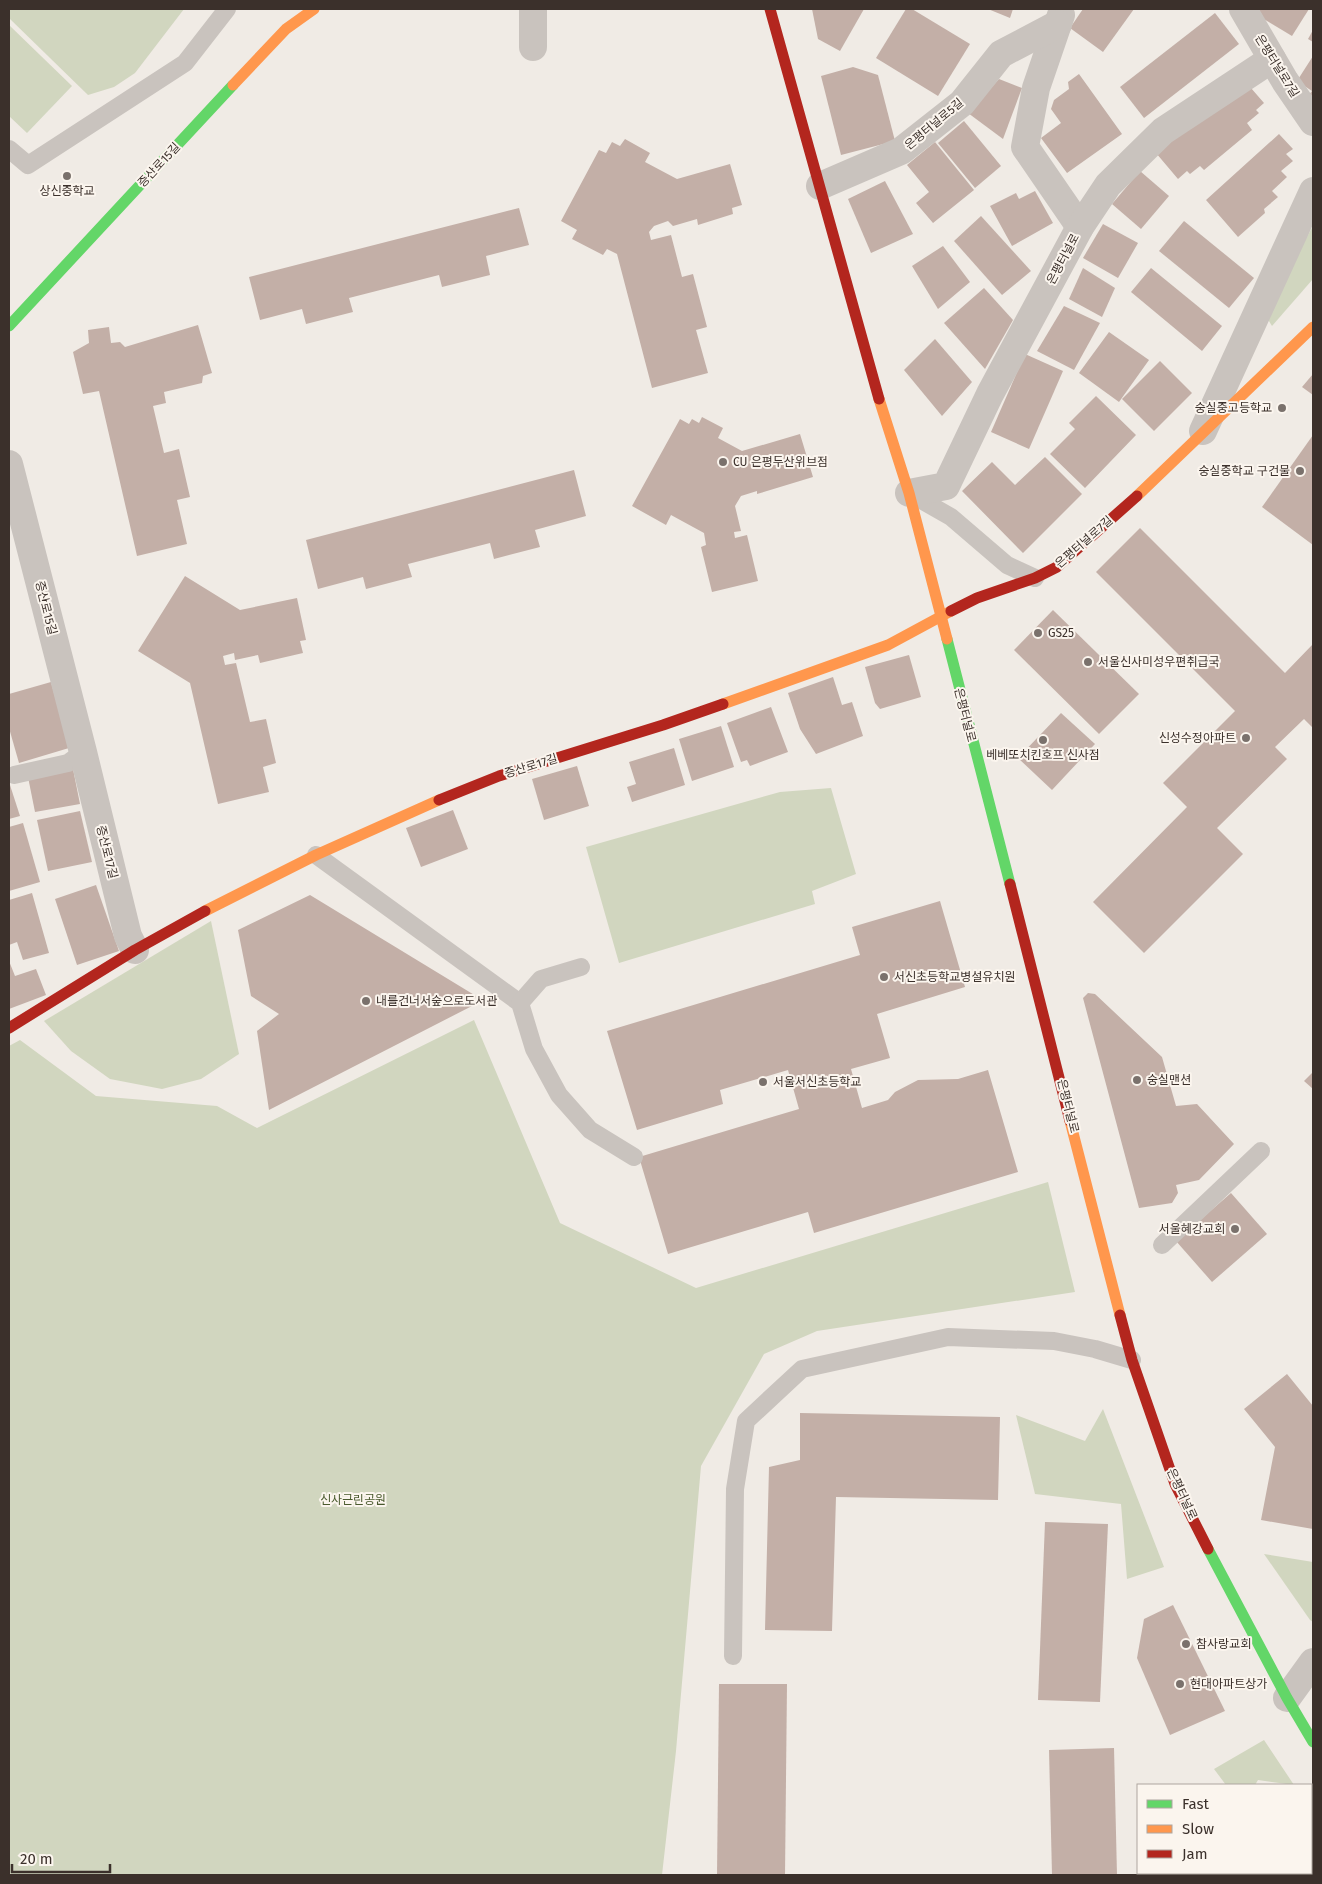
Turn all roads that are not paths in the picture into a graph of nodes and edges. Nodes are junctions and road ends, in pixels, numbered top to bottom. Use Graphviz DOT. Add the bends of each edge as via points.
graph roads {
  1 [pos="227,9"];
  2 [pos="314,9"];
  3 [pos="533,9"];
  4 [pos="770,9"];
  5 [pos="1242,9"];
  6 [pos="1060,16"];
  7 [pos="533,47"];
  8 [pos="1272,59"];
  9 [pos="1313,122"];
  10 [pos="9,149"];
  11 [pos="820,186"];
  12 [pos="1313,191"];
  13 [pos="1080,228"];
  14 [pos="9,326"];
  15 [pos="1313,327"];
  16 [pos="1203,431"];
  17 [pos="9,464"];
  18 [pos="909,493"];
  19 [pos="1035,578"];
  20 [pos="940,616"];
  21 [pos="83,752"];
  22 [pos="14,775"];
  23 [pos="316,855"];
  24 [pos="135,950"];
  25 [pos="581,967"];
  26 [pos="520,1003"];
  27 [pos="9,1028"];
  28 [pos="1261,1151"];
  29 [pos="634,1157"];
  30 [pos="1162,1245"];
  31 [pos="1132,1360"];
  32 [pos="732,1656"];
  33 [pos="1313,1662"];
  34 [pos="1313,1682"];
  35 [pos="1287,1698"];
  36 [pos="1313,1742"];
  1 -- 10 [label="lane" via="185,63 53,148 28,164"];
  2 -- 14 [label="main road, 증산로15길" via="286,29"];
  3 -- 7 [label="street"];
  4 -- 11 [label="main road, 은평터널로"];
  5 -- 8 [label="street, 은평터널로7길"];
  6 -- 11 [label="street, 은평터널로5길" via="1001,54 962,103 901,151"];
  6 -- 13 [label="street, 은평터널로5길" via="1036,88 1025,147"];
  8 -- 9 [label="street, 은평터널로7길"];
  8 -- 13 [label="street, 은평터널로" via="1163,131 1108,185"];
  11 -- 18 [label="main road, 은평터널로" via="882,409"];
  12 -- 16 [label="street, 은평터널로7길"];
  13 -- 18 [label="street, 은평터널로" via="990,394 946,486"];
  15 -- 16 [label="main road, 은평터널로7길"];
  16 -- 19 [label="main road, 은평터널로7길" via="1155,480 1057,567"];
  17 -- 21 [label="street, 증산로15길"];
  18 -- 19 [label="lane" via="951,517 1007,565"];
  18 -- 20 [label="main road, 은평터널로"];
  19 -- 20 [label="main road, 은평터널로7길" via="977,598"];
  20 -- 23 [label="main road, 증산로17길" via="888,645 663,725 499,776"];
  20 -- 31 [label="main road, 은평터널로"];
  21 -- 22 [label="lane" via="68,763"];
  21 -- 24 [label="street, 증산로17길" via="128,936"];
  23 -- 24 [label="main road, 증산로17길"];
  23 -- 26 [label="lane"];
  24 -- 27 [label="main road, 증산로17길"];
  25 -- 26 [label="lane" via="541,979"];
  26 -- 29 [label="lane" via="534,1049 560,1095 590,1130"];
  28 -- 30 [label="lane"];
  31 -- 32 [label="lane" via="1054,1341 948,1337 802,1369 746,1421 735,1489"];
  31 -- 35 [label="main road, 은평터널로" via="1175,1484"];
  33 -- 35 [label="street"];
  34 -- 35 [label="street"];
  35 -- 36 [label="main road, 은평터널로"];
}
